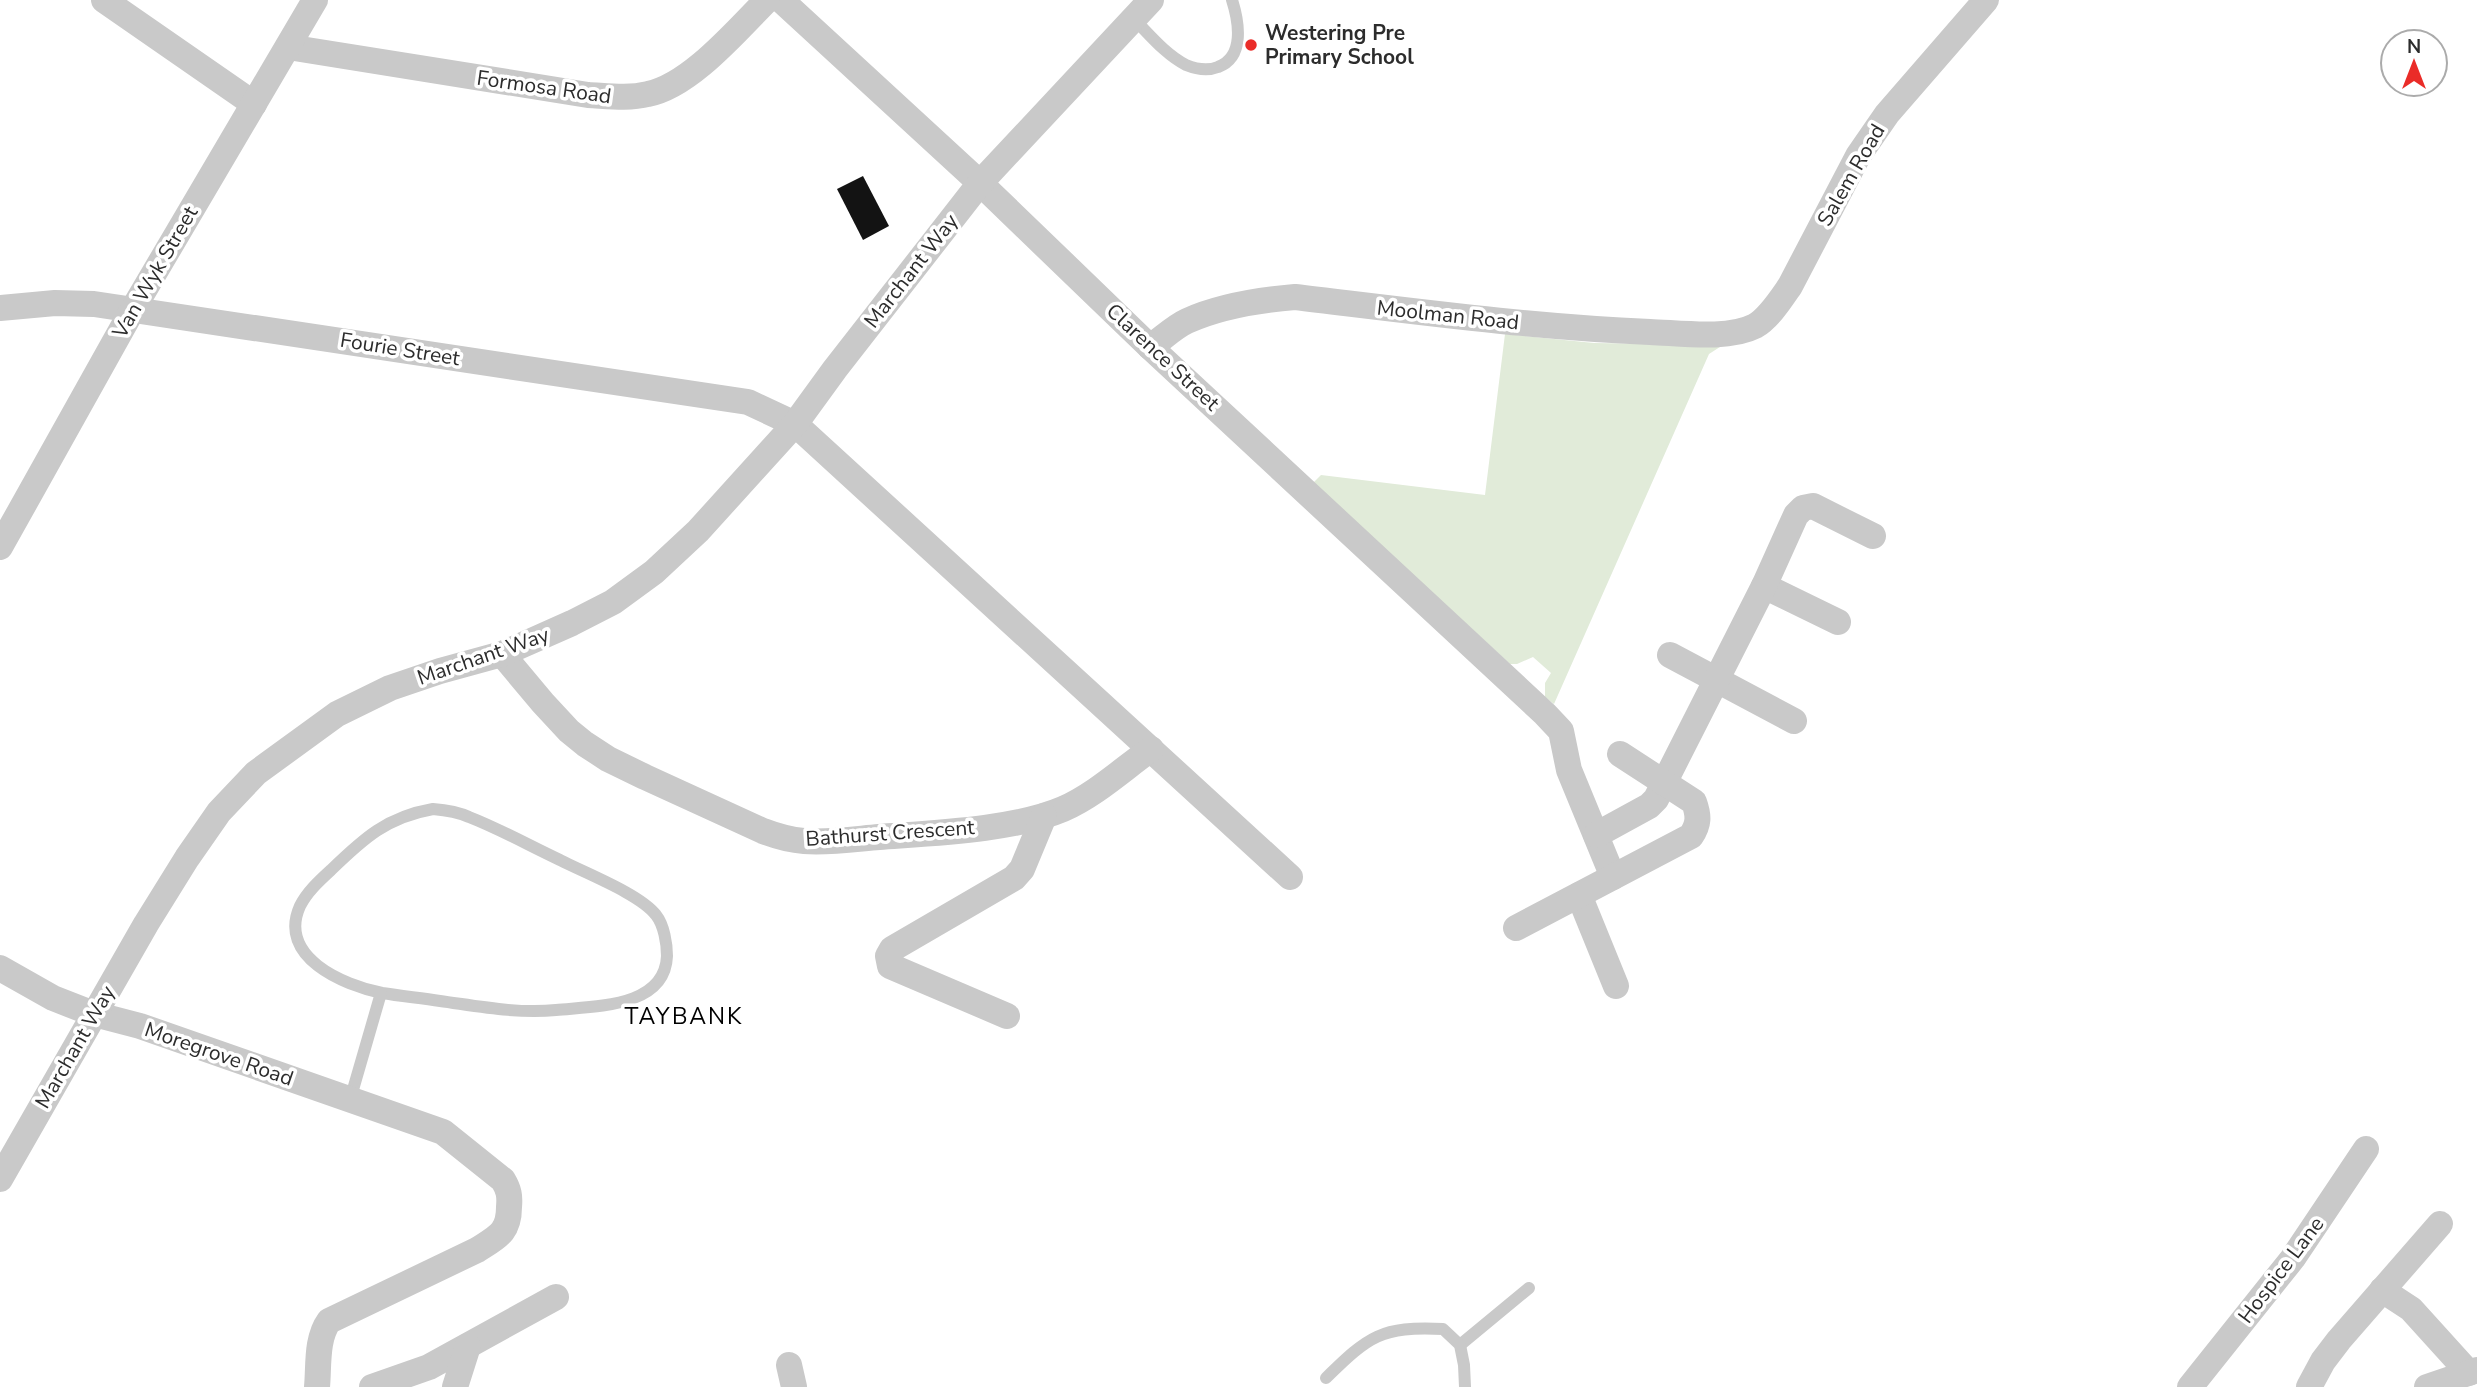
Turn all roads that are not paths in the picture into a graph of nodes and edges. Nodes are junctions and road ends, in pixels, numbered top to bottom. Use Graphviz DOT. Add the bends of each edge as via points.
graph roads {
  1 [pos="104,0"];
  2 [pos="315,0"];
  3 [pos="767,0"];
  4 [pos="781,0"];
  5 [pos="1233,0"];
  6 [pos="1986,0"];
  7 [pos="1142,9"];
  8 [pos="288,47"];
  9 [pos="254,104"];
  10 [pos="980,183"];
  11 [pos="0,308"];
  12 [pos="133,309"];
  13 [pos="1756,326"];
  14 [pos="1150,347"];
  15 [pos="795,424"];
  16 [pos="1873,536"];
  17 [pos="0,547"];
  18 [pos="1764,586"];
  19 [pos="1838,622"];
  20 [pos="502,654"];
  21 [pos="1670,655"];
  22 [pos="1717,680"];
  23 [pos="1794,721"];
  24 [pos="1151,749"];
  25 [pos="1620,754"];
  26 [pos="1664,785"];
  27 [pos="1044,816"];
  28 [pos="1596,835"];
  29 [pos="1290,877"];
  30 [pos="1613,877"];
  31 [pos="1579,895"];
  32 [pos="1516,928"];
  33 [pos="0,968"];
  34 [pos="1616,986"];
  35 [pos="381,993"];
  36 [pos="94,1014"];
  37 [pos="1007,1016"];
  38 [pos="350,1100"];
  39 [pos="2366,1149"];
  40 [pos="0,1180"];
  41 [pos="2440,1224"];
  42 [pos="1529,1288"];
  43 [pos="2382,1290"];
  44 [pos="556,1297"];
  45 [pos="1460,1345"];
  46 [pos="468,1346"];
  47 [pos="2473,1371"];
  48 [pos="1325,1378"];
  49 [pos="2438,1385"];
  50 [pos="317,1387"];
  51 [pos="372,1387"];
  52 [pos="455,1387"];
  53 [pos="1465,1387"];
  54 [pos="2190,1387"];
  55 [pos="2309,1387"];
  1 -- 9 [label="street"];
  2 -- 8 [label="street, Van Wyk Street"];
  3 -- 8 [label="street, Formosa Road" via="682,81 650,94 624,97"];
  4 -- 10 [label="street, Clarence Street"];
  5 -- 7 [label="lane" via="1237,44 1230,60 1212,69 1198,69 1165,50"];
  6 -- 13 [label="street, Salem Road" via="1887,114 1858,156 1790,286"];
  7 -- 10 [label="street, Marchant Way"];
  8 -- 9 [label="street, Van Wyk Street"];
  9 -- 12 [label="street, Van Wyk Street"];
  10 -- 14 [label="street, Clarence Street"];
  10 -- 15 [label="street, Marchant Way"];
  11 -- 12 [label="street, Fourie Street" via="55,303"];
  12 -- 15 [label="street, Fourie Street" via="731,398"];
  12 -- 17 [label="street, Van Wyk Street"];
  13 -- 14 [label="street, Moolman Road" via="1702,335 1582,330 1295,297 1236,306 1186,322"];
  14 -- 28 [label="street, Clarence Street" via="1545,714 1561,732 1569,770"];
  15 -- 20 [label="street, Marchant Way" via="698,531 654,572 583,618"];
  15 -- 24 [label="street"];
  16 -- 18 [label="street" via="1813,506 1803,508"];
  18 -- 19 [label="street"];
  18 -- 22 [label="street"];
  20 -- 27 [label="street, Bathurst Crescent" via="569,731 608,759 783,838 806,841 908,835"];
  20 -- 36 [label="street, Marchant Way" via="390,688 337,714 256,774 219,813 187,858"];
  21 -- 22 [label="street"];
  22 -- 23 [label="street"];
  22 -- 26 [label="street"];
  24 -- 27 [label="street, Bathurst Crescent" via="1066,808"];
  24 -- 29 [label="street"];
  25 -- 26 [label="street"];
  26 -- 28 [label="street" via="1649,806"];
  26 -- 30 [label="street" via="1694,802 1697,827 1691,836"];
  27 -- 37 [label="street" via="1023,869 1014,878 892,949 888,956 890,966"];
  28 -- 30 [label="street, Clarence Street"];
  30 -- 31 [label="street"];
  31 -- 32 [label="street"];
  31 -- 34 [label="street"];
  33 -- 36 [label="street, Moregrove Road" via="53,998"];
  35 -- 35 [label="lane" via="331,974 305,956 296,923 299,909 307,893 363,840 388,822 433,809 468,816 636,899 661,923 667,952 666,968 653,989 635,998 587,1007 505,1009"];
  35 -- 38 [label="lane"];
  36 -- 38 [label="street, Moregrove Road"];
  36 -- 40 [label="street, Marchant Way"];
  38 -- 50 [label="street, Moregrove Road" via="443,1132 503,1180 510,1191 509,1219 505,1230 477,1250 329,1321 320,1342"];
  39 -- 54 [label="street, Hospice Lane" via="2293,1258"];
  41 -- 43 [label="street"];
  42 -- 45 [label="lane"];
  43 -- 47 [label="street" via="2411,1309"];
  43 -- 55 [label="street" via="2323,1361"];
  44 -- 46 [label="street"];
  45 -- 48 [label="lane" via="1443,1329 1410,1327 1379,1334"];
  45 -- 53 [label="lane"];
  46 -- 51 [label="street" via="429,1367"];
  46 -- 52 [label="street"];
  47 -- 49 [label="street"];
}
